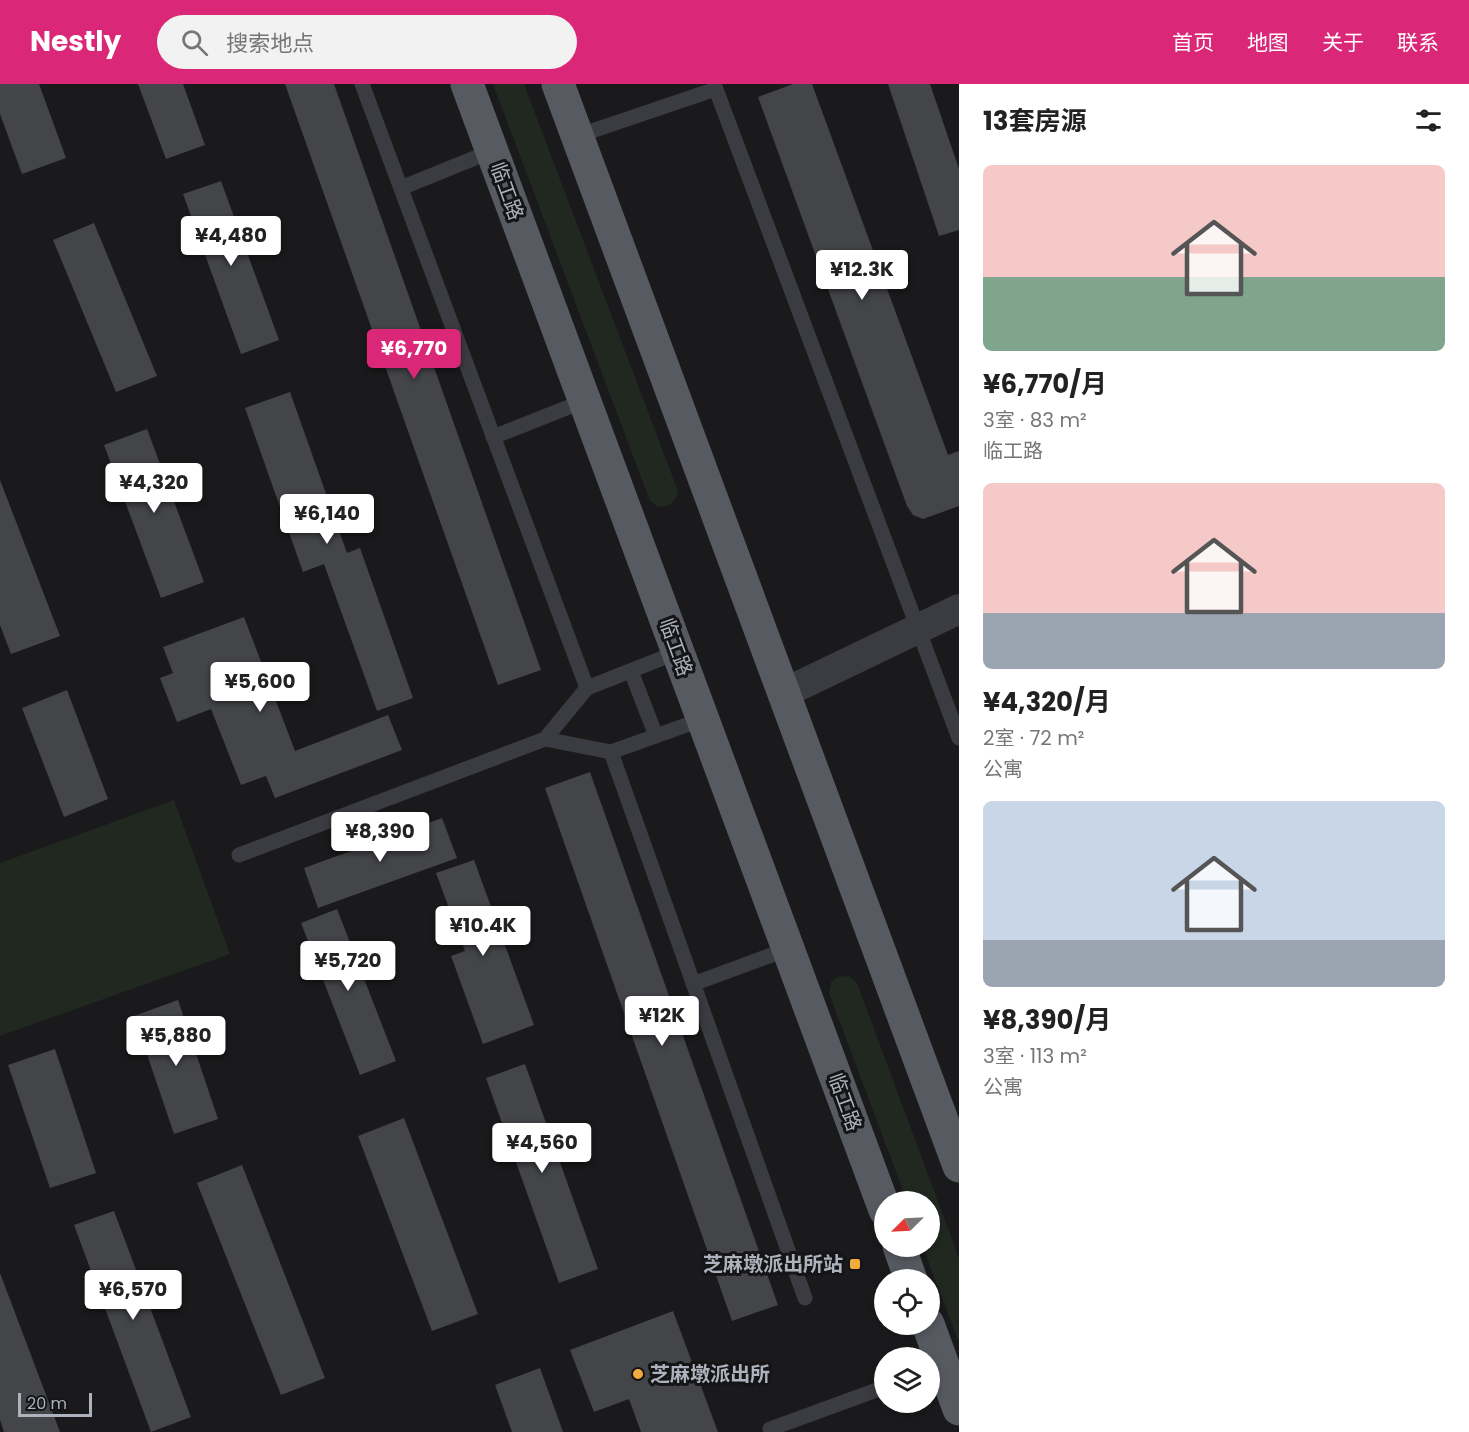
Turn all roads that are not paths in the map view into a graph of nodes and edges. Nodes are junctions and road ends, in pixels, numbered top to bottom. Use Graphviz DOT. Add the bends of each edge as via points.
graph roads {
  1 [pos="362,84"];
  2 [pos="467,84"];
  3 [pos="558,84"];
  4 [pos="715,86"];
  5 [pos="577,136"];
  6 [pos="492,152"];
  7 [pos="401,188"];
  8 [pos="584,401"];
  9 [pos="493,437"];
  10 [pos="959,609"];
  11 [pos="918,628"];
  12 [pos="678,652"];
  13 [pos="631,671"];
  14 [pos="587,688"];
  15 [pos="784,693"];
  16 [pos="703,718"];
  17 [pos="656,735"];
  18 [pos="959,738"];
  19 [pos="545,739"];
  20 [pos="611,752"];
  21 [pos="239,855"];
  22 [pos="788,949"];
  23 [pos="693,984"];
  24 [pos="959,1166"];
  25 [pos="878,1191"];
  26 [pos="805,1298"];
  27 [pos="940,1374"];
  28 [pos="874,1391"];
  29 [pos="959,1409"];
  30 [pos="770,1429"];
  1 -- 7 [label="lane"];
  2 -- 6 [label="main road, 临工路"];
  3 -- 5 [label="main road"];
  4 -- 5 [label="lane"];
  4 -- 11 [label="lane"];
  5 -- 15 [label="main road"];
  6 -- 7 [label="lane"];
  6 -- 8 [label="main road, 临工路"];
  7 -- 9 [label="lane"];
  8 -- 9 [label="lane"];
  8 -- 12 [label="main road, 临工路"];
  9 -- 14 [label="lane"];
  10 -- 11 [label="street"];
  11 -- 15 [label="street"];
  11 -- 18 [label="lane"];
  12 -- 13 [label="lane"];
  12 -- 16 [label="main road, 临工路"];
  13 -- 14 [label="lane"];
  13 -- 17 [label="lane"];
  14 -- 19 [label="lane"];
  15 -- 24 [label="main road"];
  16 -- 17 [label="lane"];
  16 -- 22 [label="main road, 临工路"];
  17 -- 20 [label="lane"];
  19 -- 20 [label="lane"];
  19 -- 21 [label="lane"];
  20 -- 23 [label="lane"];
  22 -- 23 [label="lane"];
  22 -- 25 [label="main road, 临工路"];
  23 -- 26 [label="lane"];
  27 -- 29 [label="main road"];
  28 -- 30 [label="lane"];
}
